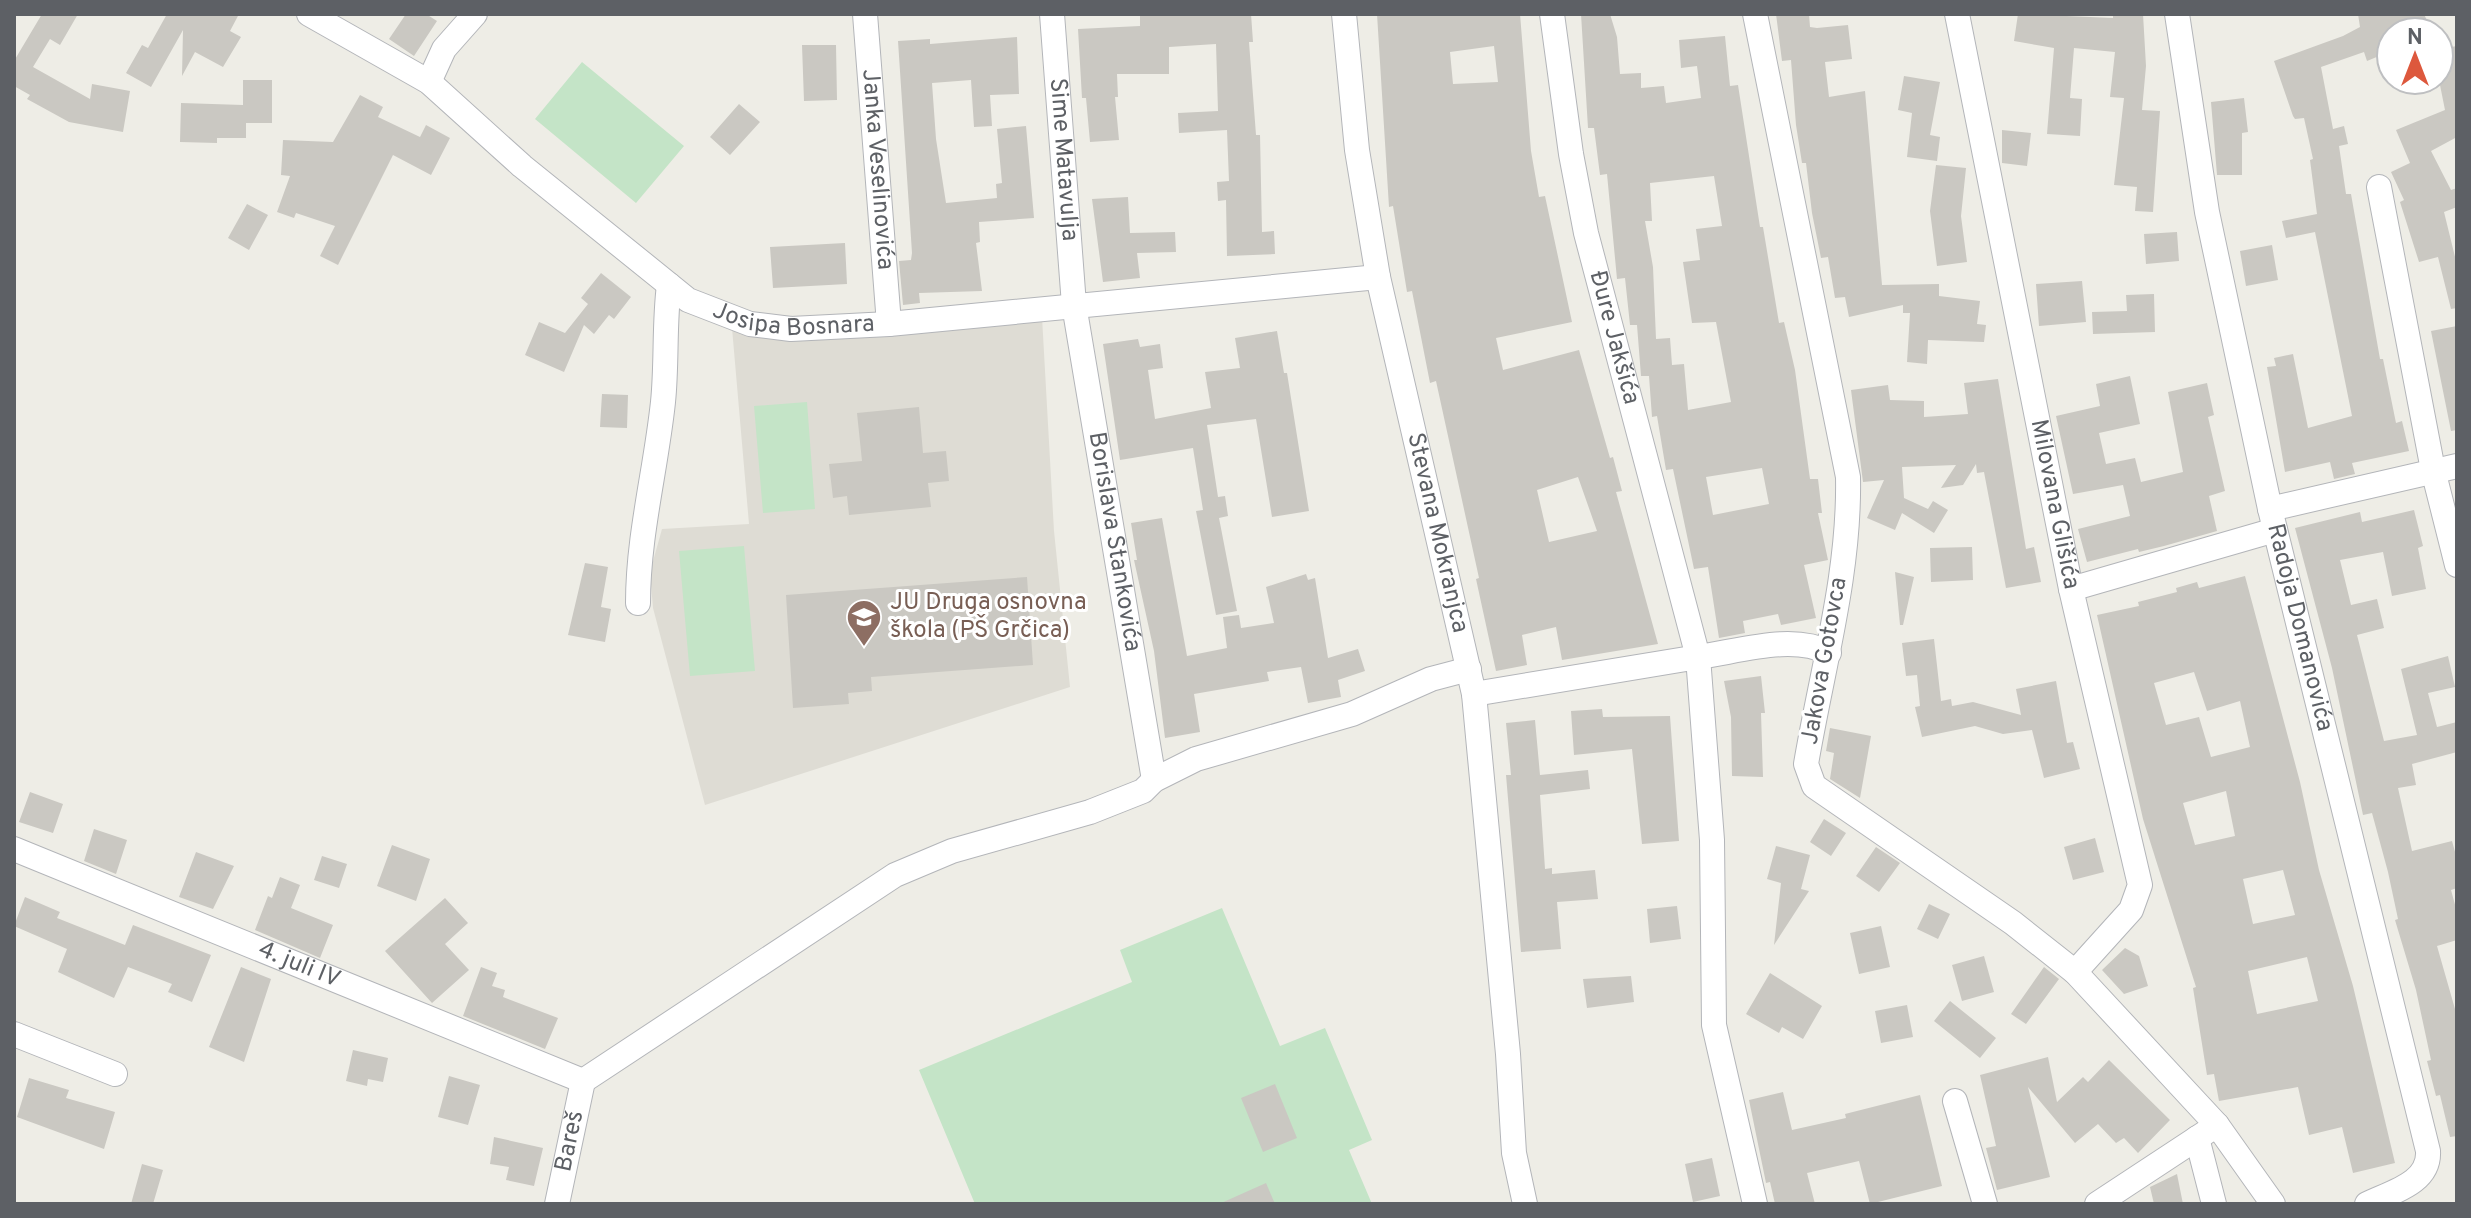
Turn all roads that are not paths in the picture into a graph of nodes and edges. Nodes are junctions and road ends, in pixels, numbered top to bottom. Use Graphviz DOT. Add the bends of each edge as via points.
graph roads {
  1 [pos="309,14"];
  2 [pos="475,14"];
  3 [pos="865,14"];
  4 [pos="1052,14"];
  5 [pos="1344,14"];
  6 [pos="1552,14"];
  7 [pos="1755,14"];
  8 [pos="1957,14"];
  9 [pos="2177,14"];
  10 [pos="429,82"];
  11 [pos="2379,187"];
  12 [pos="1378,277"];
  13 [pos="669,285"];
  14 [pos="1074,305"];
  15 [pos="889,324"];
  16 [pos="2445,468"];
  17 [pos="2273,519"];
  18 [pos="2457,565"];
  19 [pos="2071,589"];
  20 [pos="638,603"];
  21 [pos="1829,653"];
  22 [pos="1698,657"];
  23 [pos="1469,669"];
  24 [pos="1474,694"];
  25 [pos="1154,780"];
  26 [pos="14,849"];
  27 [pos="2075,972"];
  28 [pos="14,1034"];
  29 [pos="115,1074"];
  30 [pos="583,1081"];
  31 [pos="1955,1101"];
  32 [pos="2207,1132"];
  33 [pos="557,1204"];
  34 [pos="1525,1204"];
  35 [pos="1755,1204"];
  36 [pos="1985,1204"];
  37 [pos="2097,1204"];
  38 [pos="2214,1204"];
  39 [pos="2273,1204"];
  40 [pos="2367,1204"];
  1 -- 10 [label="street, Josipa Bosnara"];
  2 -- 10 [label="street" via="444,49"];
  3 -- 15 [label="street, Janka Veselinovića"];
  4 -- 14 [label="street, Sime Matavulja"];
  5 -- 12 [label="street, Stevana Mokranjca" via="1357,150"];
  6 -- 22 [label="street, Đure Jakšića" via="1586,233"];
  7 -- 21 [label="street, Jakova Gotovca" via="1848,477 1849,515"];
  8 -- 19 [label="street, Milovana Glišića"];
  9 -- 17 [label="street, Radoja Domanovića" via="2207,212"];
  10 -- 13 [label="street, Josipa Bosnara" via="522,166"];
  11 -- 16 [label="street"];
  12 -- 14 [label="street, Josipa Bosnara"];
  12 -- 23 [label="street, Stevana Mokranjca"];
  13 -- 15 [label="street, Josipa Bosnara" via="688,300 750,324 791,329"];
  13 -- 20 [label="street" via="664,400 638,566"];
  14 -- 15 [label="street, Josipa Bosnara"];
  14 -- 25 [label="street, Borislava Stankovića"];
  16 -- 17 [label="street"];
  16 -- 18 [label="street"];
  17 -- 19 [label="street"];
  17 -- 40 [label="street, Radoja Domanovića" via="2428,1151 2422,1177"];
  19 -- 27 [label="street, Milovana Glišića" via="2140,885 2131,910"];
  21 -- 22 [label="street" via="1816,645 1797,644"];
  21 -- 27 [label="street, Jakova Gotovca" via="1806,764 1814,786"];
  22 -- 24 [label="street"];
  22 -- 35 [label="street, Đure Jakšića" via="1712,840 1714,1025"];
  23 -- 24 [label="street, Stevana Mokranjca"];
  23 -- 25 [label="street" via="1431,679 1352,714 1196,759"];
  24 -- 34 [label="street, Stevana Mokranjca" via="1514,1153"];
  25 -- 30 [label="street" via="1143,791 1090,812 952,851 895,875"];
  26 -- 30 [label="street, 4. juli IV"];
  27 -- 32 [label="street, Jakova Gotovca"];
  28 -- 29 [label="street"];
  30 -- 33 [label="street, Bareš"];
  31 -- 36 [label="street"];
  32 -- 37 [label="street"];
  32 -- 38 [label="street"];
  32 -- 39 [label="street, Jakova Gotovca"];
}
